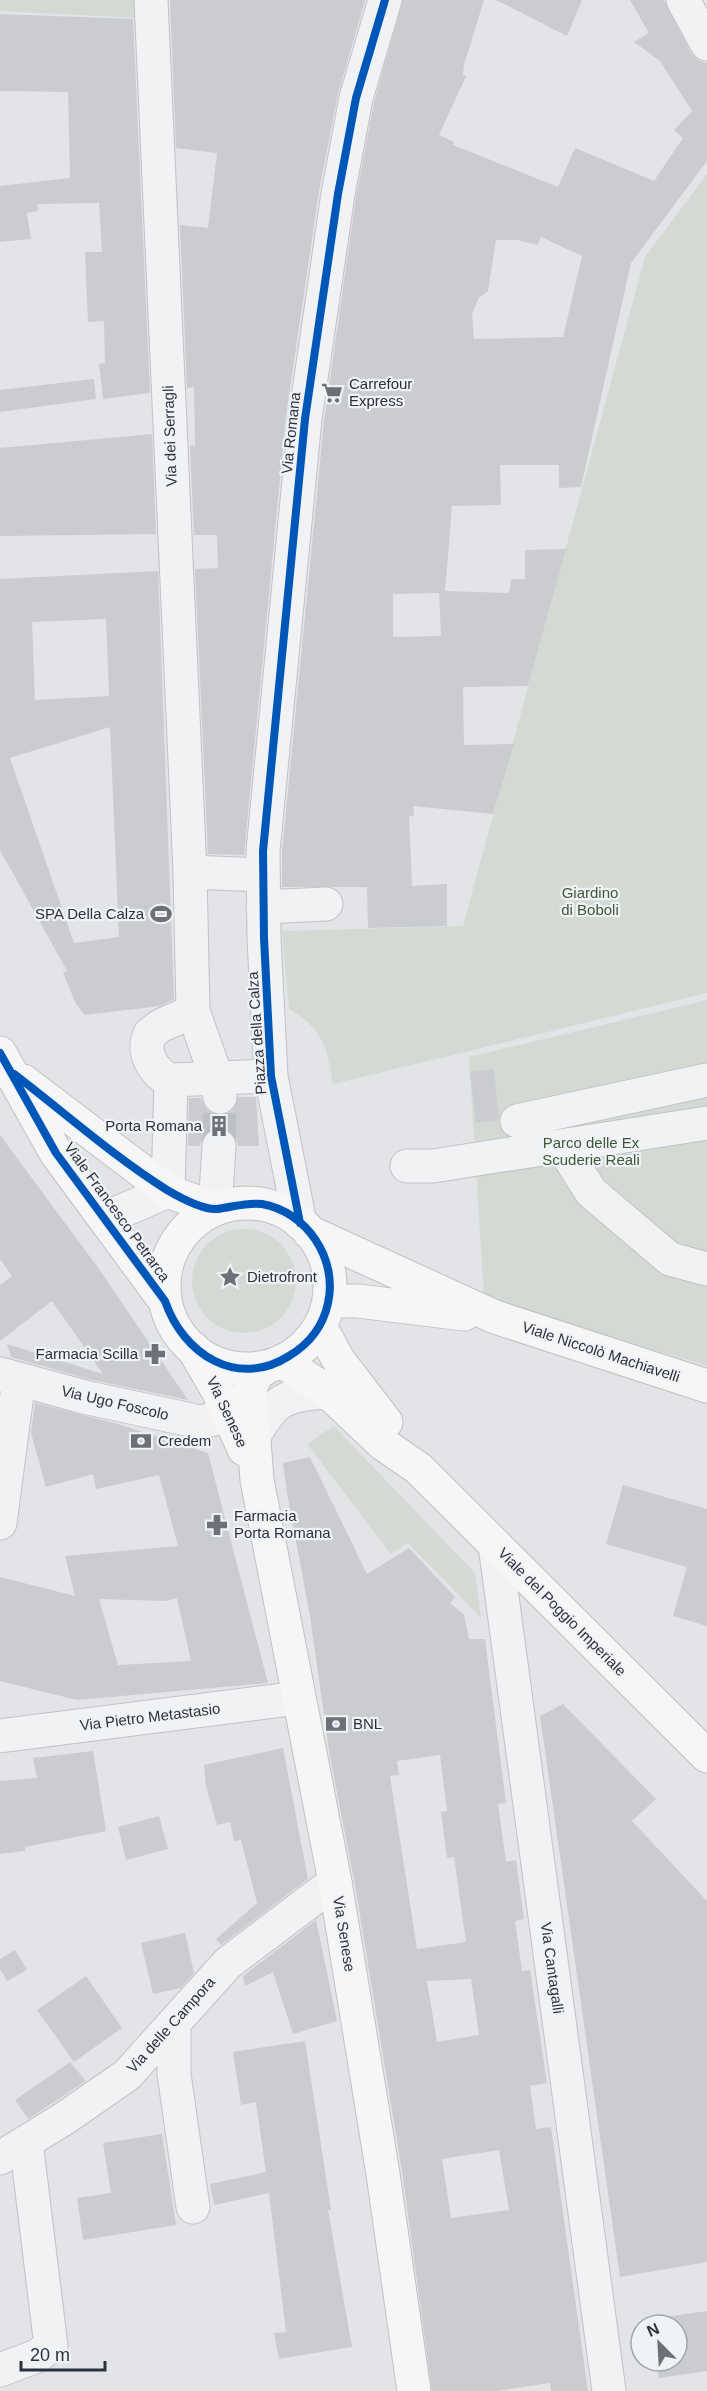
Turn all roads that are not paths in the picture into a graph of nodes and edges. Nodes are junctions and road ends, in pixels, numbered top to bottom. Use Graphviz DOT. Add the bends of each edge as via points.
graph roads {
  1 [pos="151,0"];
  2 [pos="385,0"];
  3 [pos="683,0"];
  4 [pos="707,44"];
  5 [pos="189,872"];
  6 [pos="262,891"];
  7 [pos="326,904"];
  8 [pos="193,1011"];
  9 [pos="7,1064"];
  10 [pos="271,1076"];
  11 [pos="171,1080"];
  12 [pos="707,1080"];
  13 [pos="218,1088"];
  14 [pos="517,1121"];
  15 [pos="707,1124"];
  16 [pos="219,1146"];
  17 [pos="562,1146"];
  18 [pos="407,1166"];
  19 [pos="168,1191"];
  20 [pos="215,1209"];
  21 [pos="106,1218"];
  22 [pos="305,1228"];
  23 [pos="707,1269"];
  24 [pos="165,1301"];
  25 [pos="325,1313"];
  26 [pos="495,1317"];
  27 [pos="192,1347"];
  28 [pos="275,1364"];
  29 [pos="9,1377"];
  30 [pos="707,1386"];
  31 [pos="328,1392"];
  32 [pos="230,1416"];
  33 [pos="252,1440"];
  34 [pos="418,1468"];
  35 [pos="257,1480"];
  36 [pos="0,1522"];
  37 [pos="495,1545"];
  38 [pos="299,1698"];
  39 [pos="0,1736"];
  40 [pos="707,1756"];
  41 [pos="335,1882"];
  42 [pos="174,2025"];
  43 [pos="13,2150"];
  44 [pos="193,2207"];
  45 [pos="0,2370"];
  46 [pos="414,2391"];
  47 [pos="609,2391"];
  1 -- 5 [label="street, Via dei Serragli"];
  2 -- 6 [label="street, Via Romana" via="356,98 309,395"];
  3 -- 4 [label="street"];
  5 -- 6 [label="street"];
  5 -- 8 [label="street"];
  6 -- 7 [label="street"];
  6 -- 10 [label="street, Piazza della Calza"];
  8 -- 11 [label="street" via="153,1031 148,1039 151,1063"];
  8 -- 13 [label="street"];
  9 -- 19 [label="main road, Viale Francesco Petrarca"];
  9 -- 21 [label="main road, Viale Francesco Petrarca" via="56,1153"];
  10 -- 13 [label="street, Piazza della Calza"];
  10 -- 22 [label="street, Piazza della Calza"];
  11 -- 13 [label="street, Piazza della Calza"];
  11 -- 19 [label="street"];
  12 -- 14 [label="street"];
  15 -- 17 [label="street"];
  16 -- 20 [label="street"];
  17 -- 18 [label="street" via="433,1166"];
  17 -- 23 [label="street" via="591,1192 670,1259"];
  19 -- 20 [label="main road, Viale Francesco Petrarca"];
  19 -- 21 [label="street"];
  20 -- 22 [label="main road" via="259,1204 278,1208"];
  20 -- 24 [label="main road" via="191,1225 170,1253"];
  21 -- 24 [label="main road, Viale Francesco Petrarca"];
  22 -- 25 [label="main road" via="322,1250 329,1268"];
  22 -- 26 [label="main road, Viale Niccolò Machiavelli"];
  24 -- 27 [label="main road" via="176,1326"];
  25 -- 26 [label="main road, Viale Niccolò Machiavelli" via="358,1301"];
  25 -- 28 [label="main road" via="301,1349"];
  25 -- 34 [label="main road, Viale del Poggio Imperiale" via="339,1361"];
  26 -- 30 [label="main road, Viale Niccolò Machiavelli"];
  27 -- 28 [label="main road" via="216,1363 235,1369"];
  27 -- 32 [label="main road, Via Senese"];
  28 -- 31 [label="main road, Viale del Poggio Imperiale"];
  28 -- 33 [label="main road, Via Senese" via="256,1375 250,1389"];
  29 -- 32 [label="street, Via Ugo Foscolo" via="200,1422"];
  29 -- 36 [label="street"];
  31 -- 33 [label="street" via="297,1395 273,1406"];
  31 -- 34 [label="main road, Viale del Poggio Imperiale" via="383,1444"];
  32 -- 35 [label="main road, Via Senese"];
  33 -- 35 [label="main road, Via Senese"];
  34 -- 37 [label="main road, Viale del Poggio Imperiale"];
  35 -- 38 [label="main road, Via Senese"];
  37 -- 40 [label="main road, Viale del Poggio Imperiale"];
  37 -- 47 [label="street, Via Cantagalli"];
  38 -- 39 [label="street, Via Pietro Metastasio"];
  38 -- 41 [label="main road, Via Senese"];
  41 -- 42 [label="street, Via delle Campora" via="228,1963"];
  41 -- 46 [label="main road, Via Senese"];
  42 -- 43 [label="street, Via delle Campora" via="111,2087"];
  42 -- 44 [label="street" via="174,2074"];
  43 -- 45 [label="street" via="51,2346 37,2356"];
}
